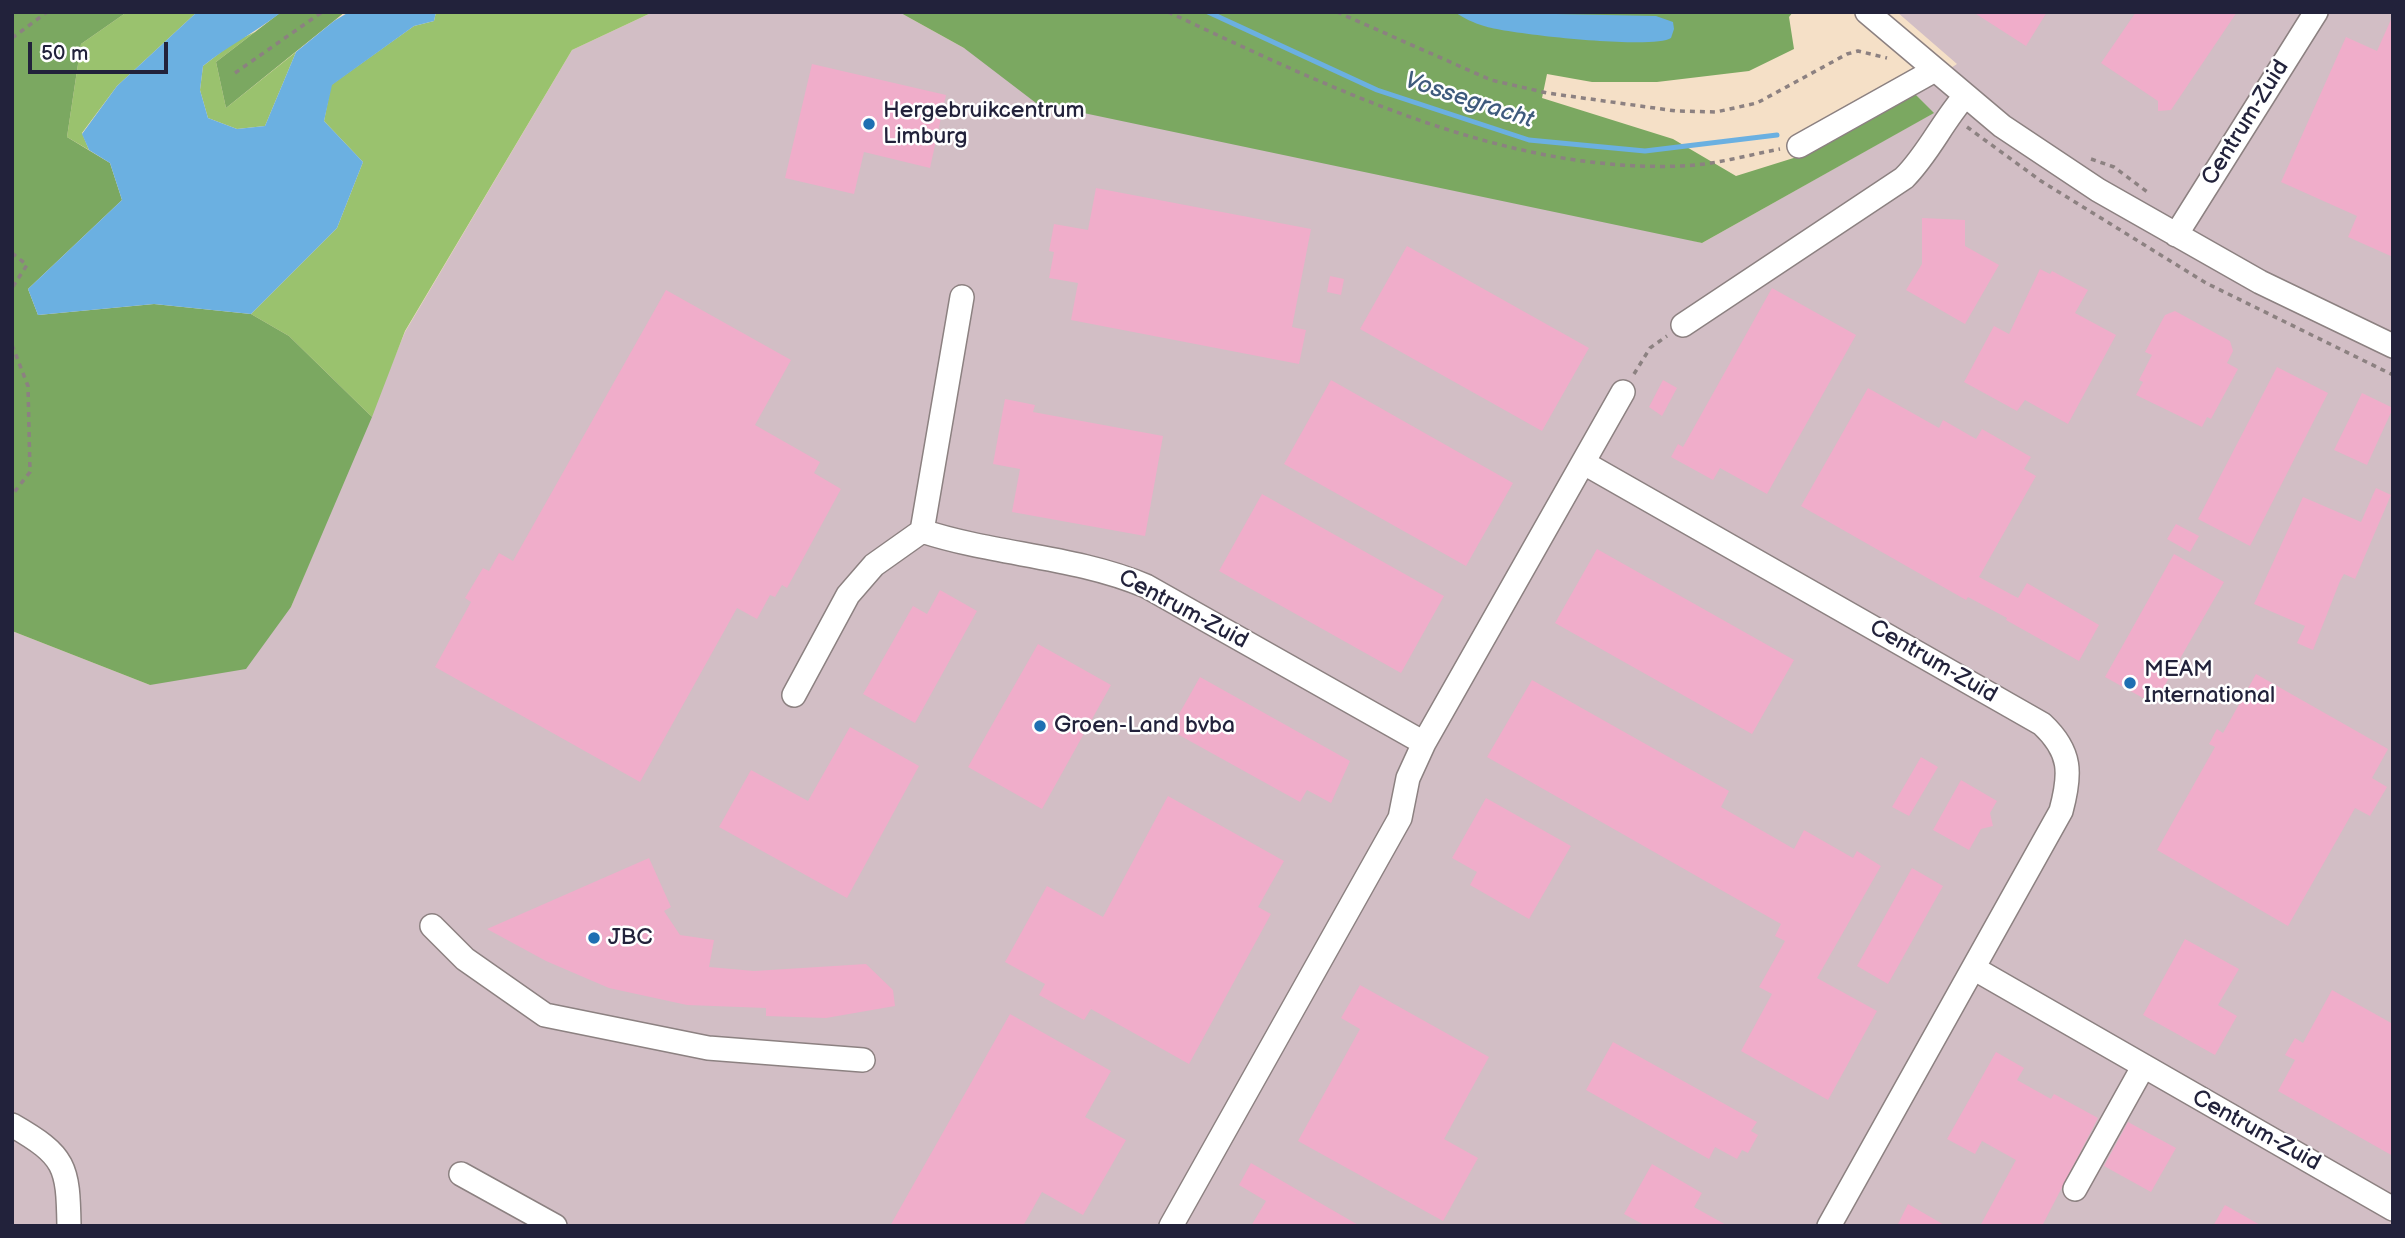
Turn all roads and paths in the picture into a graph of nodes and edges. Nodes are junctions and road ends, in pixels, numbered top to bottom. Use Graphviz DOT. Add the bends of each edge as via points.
graph roads {
  1 [pos="47,12"];
  2 [pos="322,12"];
  3 [pos="1168,12"];
  4 [pos="1337,12"];
  5 [pos="1867,12"];
  6 [pos="2316,12"];
  7 [pos="12,38"];
  8 [pos="1869,53"];
  9 [pos="1934,71"];
  10 [pos="235,73"];
  11 [pos="1965,96"];
  12 [pos="1799,146"];
  13 [pos="2086,210"];
  14 [pos="2176,235"];
  15 [pos="12,253"];
  16 [pos="12,289"];
  17 [pos="962,297"];
  18 [pos="1683,325"];
  19 [pos="12,345"];
  20 [pos="2393,346"];
  21 [pos="2393,375"];
  22 [pos="1623,392"];
  23 [pos="1584,463"];
  24 [pos="12,495"];
  25 [pos="922,531"];
  26 [pos="794,695"];
  27 [pos="1424,743"];
  28 [pos="432,926"];
  29 [pos="1975,969"];
  30 [pos="863,1060"];
  31 [pos="2143,1067"];
  32 [pos="12,1125"];
  33 [pos="461,1174"];
  34 [pos="2074,1189"];
  35 [pos="2393,1209"];
  36 [pos="69,1226"];
  37 [pos="555,1226"];
  38 [pos="1171,1226"];
  39 [pos="1829,1226"];
  1 -- 7 [label="path"];
  2 -- 10 [label="path"];
  3 -- 12 [label="path" via="1325,85 1456,132 1579,161 1682,167"];
  4 -- 8 [label="path" via="1491,80 1547,93 1676,111 1716,112 1757,103 1834,60 1858,51"];
  5 -- 9 [label="street"];
  6 -- 14 [label="street, Centrum-Zuid"];
  9 -- 11 [label="street"];
  9 -- 12 [label="street"];
  11 -- 14 [label="street" via="2098,190"];
  11 -- 18 [label="street" via="1904,178"];
  13 -- 21 [label="path" via="2206,283"];
  14 -- 20 [label="street" via="2298,302"];
  15 -- 16 [label="path" via="27,265"];
  17 -- 25 [label="street"];
  18 -- 22 [label="path" via="1650,348"];
  19 -- 24 [label="path" via="28,386 30,472"];
  22 -- 23 [label="street"];
  23 -- 27 [label="street"];
  23 -- 29 [label="street, Centrum-Zuid" via="2042,724 2056,737 2069,773 2061,811"];
  25 -- 26 [label="street" via="874,565 848,596"];
  25 -- 27 [label="street, Centrum-Zuid" via="961,544 1114,572"];
  27 -- 38 [label="street" via="1408,778 1400,818"];
  28 -- 30 [label="street" via="465,959 545,1015 708,1048"];
  29 -- 31 [label="street, Centrum-Zuid"];
  29 -- 39 [label="street, Centrum-Zuid"];
  31 -- 34 [label="street"];
  31 -- 35 [label="street, Centrum-Zuid"];
  32 -- 36 [label="street" via="55,1155 68,1180"];
  33 -- 37 [label="street"];
}
